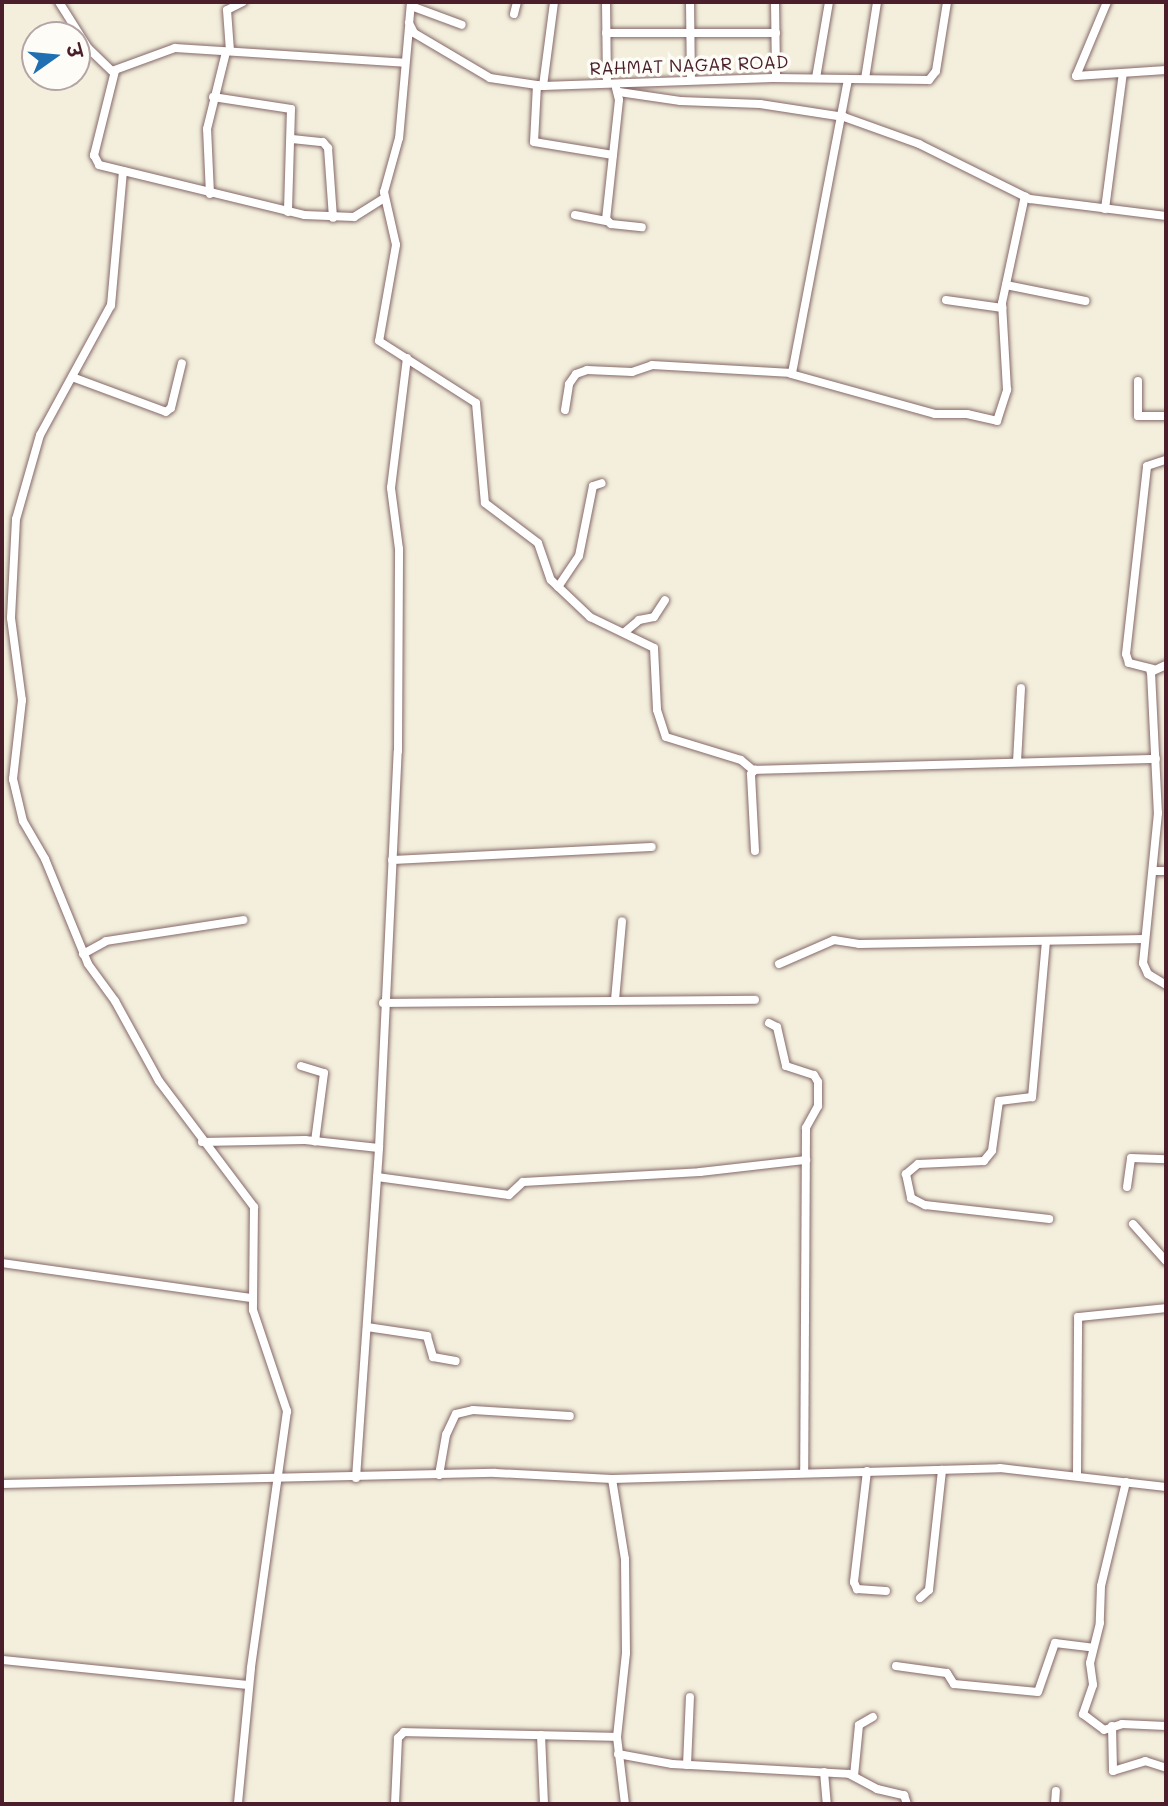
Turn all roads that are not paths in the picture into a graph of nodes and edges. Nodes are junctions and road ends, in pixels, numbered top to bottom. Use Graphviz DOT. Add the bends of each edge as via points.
graph roads {
  1 [pos="59,2"];
  2 [pos="243,2"];
  3 [pos="517,2"];
  4 [pos="554,2"];
  5 [pos="606,2"];
  6 [pos="690,2"];
  7 [pos="775,2"];
  8 [pos="829,2"];
  9 [pos="877,2"];
  10 [pos="947,2"];
  11 [pos="1107,2"];
  12 [pos="411,4"];
  13 [pos="514,14"];
  14 [pos="462,25"];
  15 [pos="409,27"];
  16 [pos="606,33"];
  17 [pos="692,33"];
  18 [pos="776,33"];
  19 [pos="228,52"];
  20 [pos="405,63"];
  21 [pos="1166,70"];
  22 [pos="115,71"];
  23 [pos="1123,73"];
  24 [pos="776,78"];
  25 [pos="816,78"];
  26 [pos="848,79"];
  27 [pos="865,79"];
  28 [pos="691,80"];
  29 [pos="610,82"];
  30 [pos="540,85"];
  31 [pos="618,92"];
  32 [pos="213,97"];
  33 [pos="844,117"];
  34 [pos="292,139"];
  35 [pos="613,155"];
  36 [pos="123,171"];
  37 [pos="210,194"];
  38 [pos="1025,196"];
  39 [pos="384,198"];
  40 [pos="1105,209"];
  41 [pos="288,212"];
  42 [pos="575,215"];
  43 [pos="1166,216"];
  44 [pos="333,218"];
  45 [pos="607,221"];
  46 [pos="642,228"];
  47 [pos="1006,285"];
  48 [pos="946,300"];
  49 [pos="1085,301"];
  50 [pos="1002,308"];
  51 [pos="407,358"];
  52 [pos="182,363"];
  53 [pos="790,374"];
  54 [pos="72,377"];
  55 [pos="1138,381"];
  56 [pos="565,410"];
  57 [pos="1166,416"];
  58 [pos="1166,460"];
  59 [pos="602,482"];
  60 [pos="558,587"];
  61 [pos="665,600"];
  62 [pos="6,618"];
  63 [pos="626,631"];
  64 [pos="1166,665"];
  65 [pos="1153,669"];
  66 [pos="1021,688"];
  67 [pos="1156,759"];
  68 [pos="1017,762"];
  69 [pos="753,770"];
  70 [pos="652,846"];
  71 [pos="755,852"];
  72 [pos="392,860"];
  73 [pos="1153,871"];
  74 [pos="1166,872"];
  75 [pos="243,920"];
  76 [pos="622,921"];
  77 [pos="1145,939"];
  78 [pos="1046,941"];
  79 [pos="83,954"];
  80 [pos="779,964"];
  81 [pos="1166,985"];
  82 [pos="615,1000"];
  83 [pos="755,1000"];
  84 [pos="383,1003"];
  85 [pos="769,1023"];
  86 [pos="301,1066"];
  87 [pos="315,1141"];
  88 [pos="202,1142"];
  89 [pos="379,1148"];
  90 [pos="1166,1159"];
  91 [pos="806,1160"];
  92 [pos="377,1177"];
  93 [pos="1128,1187"];
  94 [pos="1049,1219"];
  95 [pos="1133,1224"];
  96 [pos="1166,1261"];
  97 [pos="2,1263"];
  98 [pos="251,1298"];
  99 [pos="1166,1308"];
  100 [pos="367,1327"];
  101 [pos="456,1361"];
  102 [pos="570,1416"];
  103 [pos="942,1470"];
  104 [pos="867,1471"];
  105 [pos="804,1473"];
  106 [pos="439,1475"];
  107 [pos="1077,1475"];
  108 [pos="356,1478"];
  109 [pos="279,1479"];
  110 [pos="612,1479"];
  111 [pos="1126,1482"];
  112 [pos="2,1484"];
  113 [pos="1166,1487"];
  114 [pos="886,1591"];
  115 [pos="920,1598"];
  116 [pos="1093,1648"];
  117 [pos="2,1660"];
  118 [pos="896,1666"];
  119 [pos="249,1685"];
  120 [pos="690,1697"];
  121 [pos="873,1717"];
  122 [pos="1112,1726"];
  123 [pos="1166,1726"];
  124 [pos="541,1735"];
  125 [pos="617,1737"];
  126 [pos="618,1754"];
  127 [pos="687,1765"];
  128 [pos="1166,1768"];
  129 [pos="824,1772"];
  130 [pos="854,1776"];
  131 [pos="1056,1791"];
  132 [pos="238,1804"];
  133 [pos="395,1804"];
  134 [pos="544,1804"];
  135 [pos="625,1804"];
  136 [pos="827,1804"];
  137 [pos="907,1804"];
  138 [pos="1055,1804"];
  1 -- 22 [label="street" via="88,48"];
  2 -- 19 [label="street" via="227,10"];
  3 -- 13 [label="street"];
  4 -- 30 [label="street"];
  5 -- 16 [label="street"];
  6 -- 17 [label="street"];
  7 -- 18 [label="street"];
  8 -- 25 [label="street"];
  9 -- 27 [label="street"];
  10 -- 27 [label="street, RAHMAT NAGAR ROAD" via="933,78"];
  11 -- 23 [label="street" via="1076,76"];
  12 -- 14 [label="street"];
  12 -- 15 [label="street"];
  15 -- 20 [label="street"];
  15 -- 30 [label="street, RAHMAT NAGAR ROAD" via="490,78"];
  16 -- 17 [label="street"];
  16 -- 29 [label="street"];
  17 -- 18 [label="street"];
  17 -- 28 [label="street"];
  18 -- 24 [label="street"];
  19 -- 20 [label="street"];
  19 -- 22 [label="street" via="174,48"];
  19 -- 32 [label="street"];
  20 -- 39 [label="street" via="400,138 387,171"];
  21 -- 23 [label="street"];
  22 -- 36 [label="street" via="94,158 99,165"];
  23 -- 40 [label="street"];
  24 -- 25 [label="street, RAHMAT NAGAR ROAD"];
  24 -- 28 [label="street, RAHMAT NAGAR ROAD"];
  25 -- 26 [label="street, RAHMAT NAGAR ROAD"];
  26 -- 27 [label="street, RAHMAT NAGAR ROAD"];
  26 -- 33 [label="street"];
  28 -- 29 [label="street, RAHMAT NAGAR ROAD"];
  29 -- 30 [label="street, RAHMAT NAGAR ROAD"];
  29 -- 31 [label="street"];
  30 -- 35 [label="street" via="534,142"];
  31 -- 33 [label="street" via="680,101 760,104"];
  31 -- 35 [label="street"];
  32 -- 34 [label="street" via="290,106"];
  32 -- 37 [label="street" via="205,162 211,174"];
  33 -- 38 [label="street" via="919,144"];
  33 -- 53 [label="street"];
  34 -- 41 [label="street"];
  34 -- 44 [label="street" via="323,142 328,148"];
  35 -- 45 [label="street"];
  36 -- 37 [label="street"];
  36 -- 54 [label="street" via="111,306"];
  37 -- 41 [label="street"];
  38 -- 40 [label="street"];
  38 -- 47 [label="street"];
  39 -- 44 [label="street" via="359,215"];
  39 -- 51 [label="street" via="396,245 377,336 381,345"];
  40 -- 43 [label="street"];
  41 -- 44 [label="street"];
  42 -- 45 [label="street"];
  45 -- 46 [label="street"];
  47 -- 49 [label="street"];
  47 -- 50 [label="street"];
  48 -- 50 [label="street"];
  50 -- 53 [label="street" via="1006,390 994,422 967,414 935,414"];
  51 -- 60 [label="street" via="476,403 485,503 538,543 546,571"];
  51 -- 72 [label="street" via="391,488 399,549"];
  52 -- 54 [label="street" via="171,408 166,412"];
  53 -- 56 [label="street" via="652,365 632,372 587,370 576,374 569,384"];
  54 -- 62 [label="street" via="40,435 19,503"];
  55 -- 57 [label="street" via="1138,416"];
  58 -- 65 [label="street" via="1147,466 1126,654 1129,663"];
  59 -- 60 [label="street" via="593,486 579,556"];
  60 -- 63 [label="street" via="590,617"];
  61 -- 63 [label="street" via="654,617 634,623"];
  62 -- 79 [label="street" via="22,700 13,750 15,790 23,821 45,859"];
  63 -- 69 [label="street" via="651,644 656,652 657,710 666,737 741,760"];
  64 -- 65 [label="street"];
  65 -- 67 [label="street"];
  66 -- 68 [label="street"];
  67 -- 68 [label="street"];
  67 -- 73 [label="street"];
  68 -- 69 [label="street"];
  69 -- 71 [label="street"];
  70 -- 72 [label="street"];
  72 -- 84 [label="street"];
  73 -- 74 [label="street"];
  73 -- 77 [label="street"];
  75 -- 79 [label="street" via="106,941"];
  76 -- 82 [label="street"];
  77 -- 78 [label="street"];
  77 -- 81 [label="street" via="1144,967"];
  78 -- 80 [label="street" via="859,944 830,940"];
  78 -- 94 [label="street" via="1032,1097 999,1101 992,1152 984,1161 918,1164 906,1174 911,1198 925,1205"];
  79 -- 88 [label="street" via="116,1000 144,1059"];
  82 -- 83 [label="street"];
  82 -- 84 [label="street"];
  84 -- 89 [label="street"];
  85 -- 91 [label="street" via="777,1027 786,1066 814,1075 818,1082 818,1106 806,1128"];
  86 -- 87 [label="street" via="324,1073"];
  87 -- 88 [label="street"];
  87 -- 89 [label="street"];
  88 -- 98 [label="street" via="254,1207"];
  89 -- 92 [label="street"];
  90 -- 93 [label="street" via="1131,1158"];
  91 -- 92 [label="street" via="699,1172 523,1182 509,1195"];
  91 -- 105 [label="street"];
  92 -- 100 [label="street"];
  95 -- 96 [label="street"];
  97 -- 98 [label="street"];
  98 -- 109 [label="street" via="286,1404"];
  99 -- 107 [label="street" via="1078,1317"];
  100 -- 101 [label="street" via="427,1336 433,1357"];
  100 -- 108 [label="street"];
  102 -- 106 [label="street" via="473,1410 456,1414 446,1435"];
  103 -- 104 [label="street"];
  103 -- 107 [label="street" via="1000,1468"];
  103 -- 115 [label="street" via="929,1591"];
  104 -- 105 [label="street"];
  104 -- 114 [label="street" via="853,1582 857,1589"];
  105 -- 110 [label="street"];
  106 -- 108 [label="street"];
  106 -- 110 [label="street"];
  107 -- 111 [label="street"];
  108 -- 109 [label="street"];
  109 -- 112 [label="street"];
  109 -- 119 [label="street"];
  110 -- 125 [label="street" via="624,1546 626,1625"];
  111 -- 113 [label="street"];
  111 -- 116 [label="street" via="1101,1586 1100,1623"];
  116 -- 118 [label="street" via="1055,1643 1038,1692 954,1684 947,1673"];
  116 -- 122 [label="street" via="1093,1685 1083,1714 1102,1729"];
  117 -- 119 [label="street"];
  119 -- 132 [label="street"];
  120 -- 127 [label="street"];
  121 -- 130 [label="street" via="859,1725"];
  122 -- 123 [label="street"];
  122 -- 128 [label="street" via="1111,1770 1146,1761"];
  124 -- 125 [label="street"];
  124 -- 133 [label="street" via="404,1732 398,1738"];
  124 -- 134 [label="street"];
  125 -- 126 [label="street"];
  126 -- 127 [label="street"];
  126 -- 135 [label="street"];
  127 -- 129 [label="street"];
  129 -- 130 [label="street"];
  129 -- 136 [label="street"];
  130 -- 137 [label="street" via="877,1789 904,1795"];
  131 -- 138 [label="street"];
}
